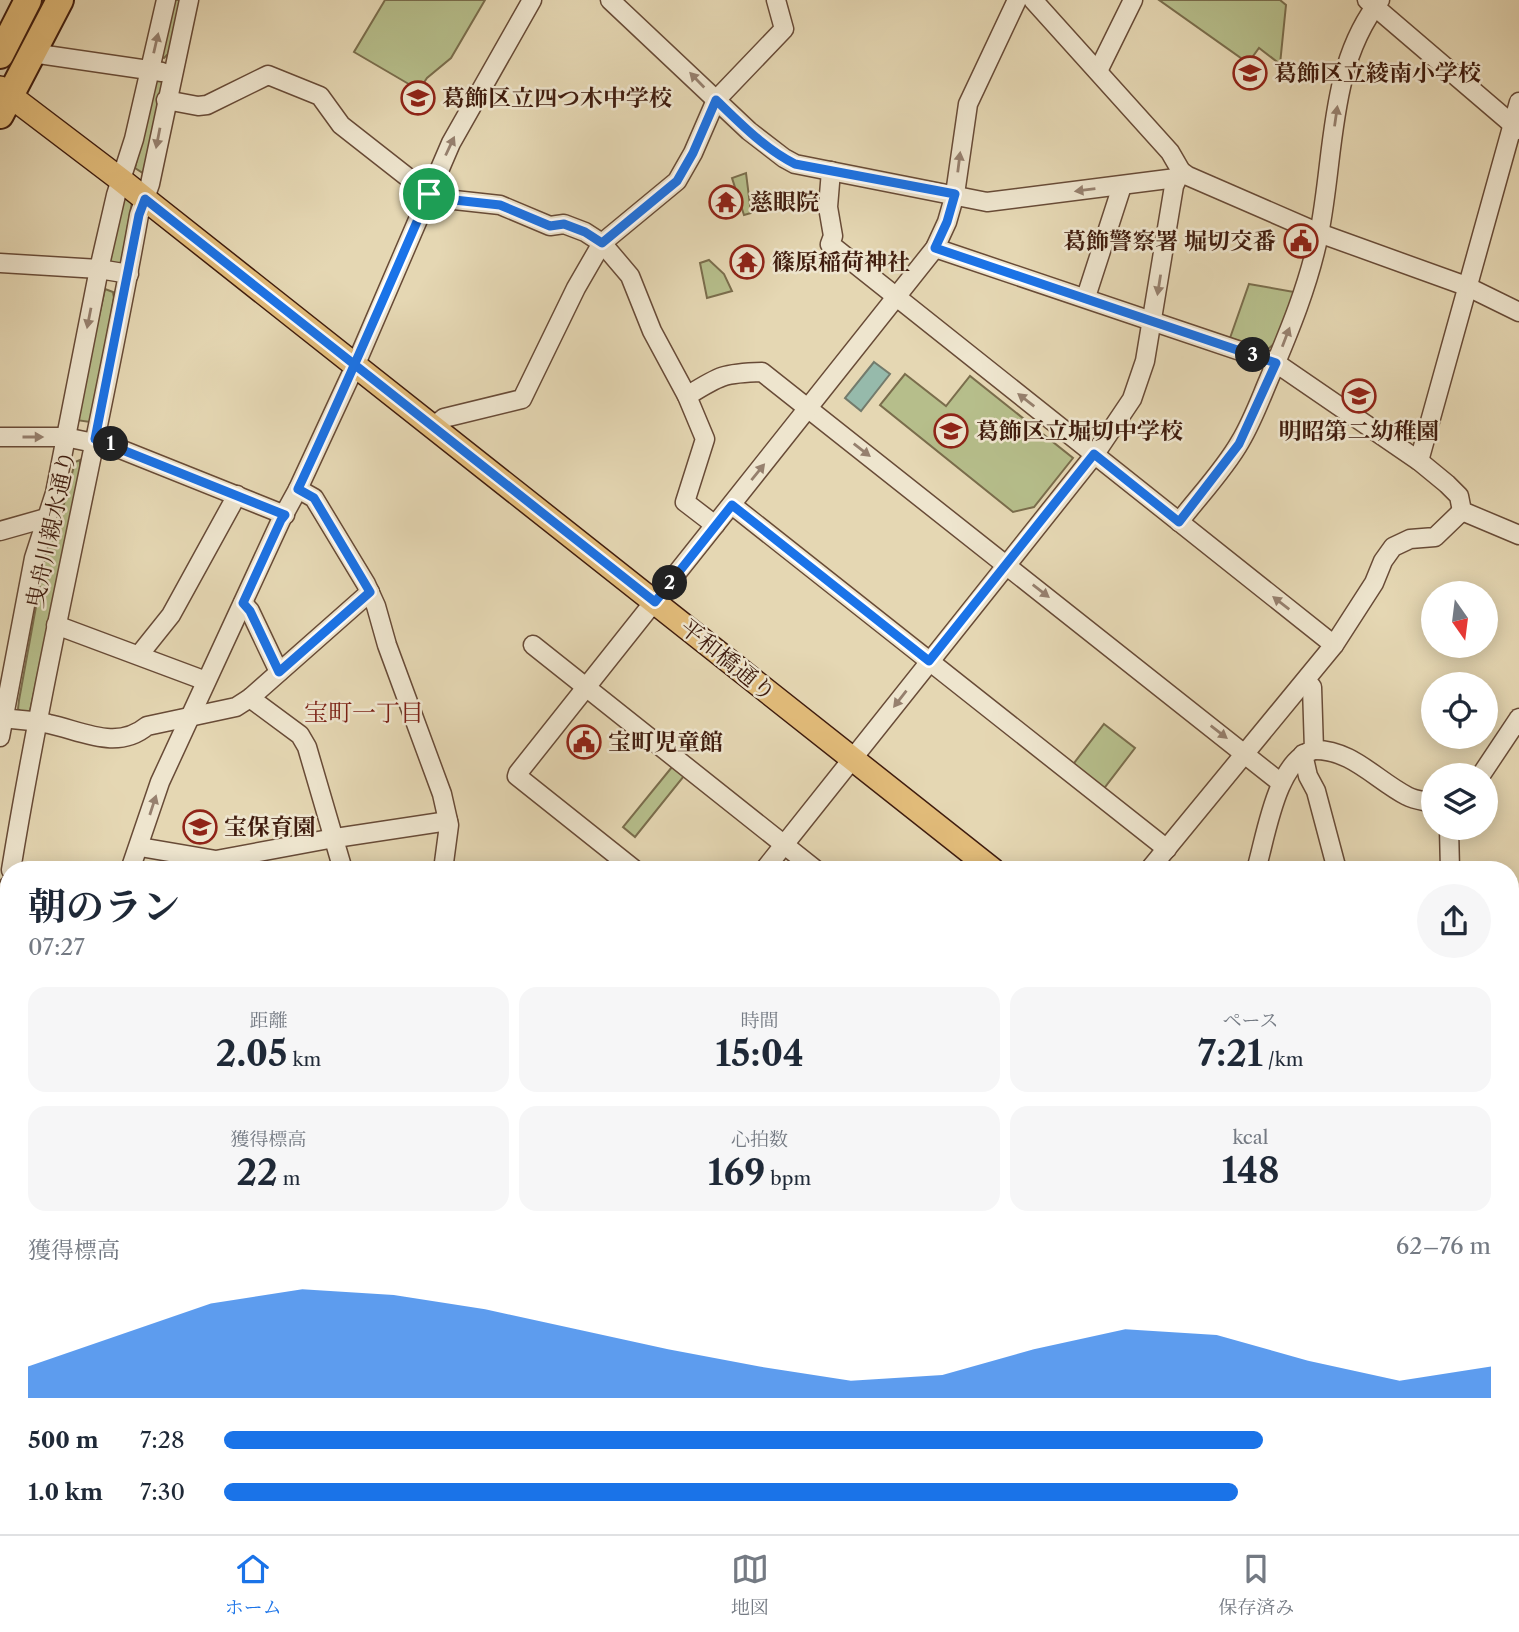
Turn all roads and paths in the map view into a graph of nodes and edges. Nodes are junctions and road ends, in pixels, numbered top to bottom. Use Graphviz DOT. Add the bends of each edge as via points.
graph roads {
  1 [pos="12,0"];
  2 [pos="28,0"];
  3 [pos="45,0"];
  4 [pos="60,0"];
  5 [pos="166,0"];
  6 [pos="189,0"];
  7 [pos="532,0"];
  8 [pos="610,0"];
  9 [pos="776,0"];
  10 [pos="1017,0"];
  11 [pos="1033,0"];
  12 [pos="1133,0"];
  13 [pos="1373,2"];
  14 [pos="0,24"];
  15 [pos="32,52"];
  16 [pos="0,55"];
  17 [pos="150,71"];
  18 [pos="1098,71"];
  19 [pos="172,74"];
  20 [pos="3,96"];
  21 [pos="166,100"];
  22 [pos="716,100"];
  23 [pos="1519,102"];
  24 [pos="1516,128"];
  25 [pos="831,171"];
  26 [pos="1179,174"];
  27 [pos="121,180"];
  28 [pos="1122,186"];
  29 [pos="429,194"];
  30 [pos="955,194"];
  31 [pos="145,199"];
  32 [pos="1319,233"];
  33 [pos="602,243"];
  34 [pos="935,248"];
  35 [pos="0,263"];
  36 [pos="99,269"];
  37 [pos="129,274"];
  38 [pos="1466,286"];
  39 [pos="896,297"];
  40 [pos="1086,298"];
  41 [pos="1519,312"];
  42 [pos="1153,320"];
  43 [pos="1276,363"];
  44 [pos="355,366"];
  45 [pos="687,396"];
  46 [pos="809,408"];
  47 [pos="433,428"];
  48 [pos="0,437"];
  49 [pos="65,437"];
  50 [pos="95,441"];
  51 [pos="1094,454"];
  52 [pos="1419,461"];
  53 [pos="298,489"];
  54 [pos="237,495"];
  55 [pos="732,505"];
  56 [pos="1462,511"];
  57 [pos="285,515"];
  58 [pos="46,518"];
  59 [pos="1179,522"];
  60 [pos="715,524"];
  61 [pos="0,531"];
  62 [pos="1519,535"];
  63 [pos="1007,565"];
  64 [pos="370,592"];
  65 [pos="655,602"];
  66 [pos="243,603"];
  67 [pos="56,625"];
  68 [pos="533,645"];
  69 [pos="1334,645"];
  70 [pos="139,656"];
  71 [pos="929,661"];
  72 [pos="279,672"];
  73 [pos="1306,680"];
  74 [pos="206,681"];
  75 [pos="587,688"];
  76 [pos="250,698"];
  77 [pos="191,716"];
  78 [pos="2,718"];
  79 [pos="1519,718"];
  80 [pos="36,721"];
  81 [pos="0,737"];
  82 [pos="1308,752"];
  83 [pos="1245,753"];
  84 [pos="852,760"];
  85 [pos="1489,763"];
  86 [pos="1281,783"];
  87 [pos="1421,800"];
  88 [pos="448,821"];
  89 [pos="334,838"];
  90 [pos="1450,840"];
  91 [pos="784,844"];
  92 [pos="140,846"];
  93 [pos="1167,849"];
  94 [pos="13,861"];
  95 [pos="134,861"];
  96 [pos="222,861"];
  97 [pos="243,861"];
  98 [pos="340,861"];
  99 [pos="444,861"];
  100 [pos="624,861"];
  101 [pos="771,861"];
  102 [pos="805,861"];
  103 [pos="981,861"];
  104 [pos="1157,861"];
  105 [pos="1259,861"];
  106 [pos="1335,861"];
  107 [pos="1450,861"];
  1 -- 14 [label="highway"];
  2 -- 16 [label="highway"];
  3 -- 20 [label="highway"];
  4 -- 15 [label="highway"];
  17 -- 5 [label="street, one-way"];
  6 -- 19 [label="street, 曳舟川親水通り"];
  29 -- 7 [label="street, one-way" via="466,114"];
  22 -- 8 [label="street, one-way"];
  9 -- 22 [label="street" via="784,29"];
  30 -- 10 [label="street, one-way" via="968,104"];
  11 -- 18 [label="street"];
  12 -- 18 [label="street"];
  13 -- 24 [label="street"];
  32 -- 13 [label="street, one-way" via="1339,90"];
  15 -- 17 [label="street"];
  15 -- 20 [label="highway"];
  17 -- 19 [label="street"];
  17 -- 27 [label="street"];
  18 -- 26 [label="street" via="1170,152"];
  19 -- 21 [label="street, 曳舟川親水通り"];
  20 -- 27 [label="main road, 平和橋通り"];
  21 -- 29 [label="street" via="206,105 268,75 320,96 341,125"];
  21 -- 31 [label="street, 曳舟川親水通り, one-way"];
  22 -- 25 [label="street" via="784,158"];
  22 -- 33 [label="street" via="677,181"];
  23 -- 24 [label="street"];
  24 -- 38 [label="street"];
  25 -- 30 [label="street"];
  25 -- 39 [label="street" via="830,244"];
  26 -- 28 [label="street"];
  26 -- 32 [label="street"];
  26 -- 42 [label="street, one-way"];
  27 -- 31 [label="main road, 平和橋通り"];
  27 -- 36 [label="street"];
  28 -- 30 [label="street, one-way" via="988,202"];
  28 -- 40 [label="street"];
  29 -- 33 [label="street" via="500,205 550,226 564,224"];
  29 -- 44 [label="street"];
  30 -- 34 [label="street"];
  31 -- 37 [label="street, 曳舟川親水通り"];
  31 -- 44 [label="main road, 平和橋通り"];
  32 -- 38 [label="street"];
  43 -- 32 [label="street, one-way" via="1303,295"];
  33 -- 45 [label="street" via="630,275 652,331"];
  33 -- 47 [label="street" via="522,400 444,418"];
  34 -- 39 [label="street"];
  34 -- 40 [label="street"];
  35 -- 36 [label="street"];
  36 -- 37 [label="street"];
  36 -- 49 [label="street, one-way"];
  37 -- 50 [label="street, 曳舟川親水通り"];
  38 -- 41 [label="street"];
  38 -- 52 [label="street"];
  39 -- 46 [label="street"];
  51 -- 39 [label="street, one-way"];
  40 -- 42 [label="street"];
  42 -- 43 [label="street"];
  42 -- 51 [label="street" via="1132,399"];
  43 -- 52 [label="street"];
  43 -- 59 [label="street" via="1239,444"];
  44 -- 47 [label="main road, 平和橋通り"];
  44 -- 53 [label="street"];
  45 -- 46 [label="street" via="720,376 762,372"];
  45 -- 60 [label="street" via="705,439 685,502"];
  55 -- 46 [label="street, one-way"];
  46 -- 63 [label="street, one-way"];
  47 -- 65 [label="main road, 平和橋通り"];
  48 -- 49 [label="street, one-way"];
  49 -- 50 [label="street"];
  49 -- 58 [label="street"];
  50 -- 54 [label="street"];
  50 -- 67 [label="street, 曳舟川親水通り"];
  51 -- 59 [label="street"];
  51 -- 63 [label="street"];
  52 -- 56 [label="street" via="1459,496"];
  53 -- 57 [label="street"];
  53 -- 64 [label="street" via="314,498"];
  54 -- 57 [label="street"];
  54 -- 70 [label="street" via="171,615"];
  55 -- 60 [label="street"];
  55 -- 71 [label="street"];
  56 -- 62 [label="street"];
  56 -- 69 [label="street" via="1435,537 1410,539 1393,547"];
  57 -- 66 [label="street"];
  58 -- 61 [label="street"];
  58 -- 78 [label="street"];
  69 -- 59 [label="street, one-way"];
  60 -- 65 [label="street"];
  63 -- 71 [label="street"];
  63 -- 83 [label="street, one-way"];
  64 -- 72 [label="street"];
  64 -- 88 [label="street"];
  65 -- 75 [label="street"];
  65 -- 84 [label="main road, 平和橋通り"];
  66 -- 72 [label="street"];
  66 -- 74 [label="street"];
  67 -- 70 [label="street"];
  67 -- 80 [label="street, 曳舟川親水通り"];
  68 -- 75 [label="street"];
  69 -- 73 [label="street"];
  70 -- 74 [label="street"];
  71 -- 84 [label="street, one-way"];
  71 -- 93 [label="street"];
  72 -- 76 [label="street"];
  73 -- 82 [label="street" via="1312,687"];
  73 -- 83 [label="street"];
  74 -- 77 [label="street"];
  75 -- 91 [label="street"];
  75 -- 100 [label="street" via="517,776"];
  76 -- 77 [label="street" via="236,707"];
  76 -- 89 [label="street" via="300,735"];
  77 -- 80 [label="street" via="147,726 136,735 119,739"];
  92 -- 77 [label="street, one-way" via="160,782"];
  78 -- 80 [label="street"];
  78 -- 81 [label="street"];
  79 -- 85 [label="street"];
  80 -- 94 [label="street, 曳舟川親水通り"];
  82 -- 86 [label="street"];
  82 -- 87 [label="street" via="1334,752 1408,797"];
  82 -- 106 [label="street" via="1308,776"];
  83 -- 86 [label="street"];
  83 -- 93 [label="street"];
  84 -- 91 [label="street"];
  84 -- 103 [label="main road, 平和橋通り"];
  86 -- 105 [label="street"];
  88 -- 89 [label="street"];
  88 -- 99 [label="street"];
  89 -- 97 [label="street"];
  89 -- 98 [label="street"];
  90 -- 107 [label="street"];
  91 -- 101 [label="street"];
  91 -- 102 [label="street"];
  92 -- 95 [label="street"];
  92 -- 96 [label="street"];
  93 -- 104 [label="street"];
}
